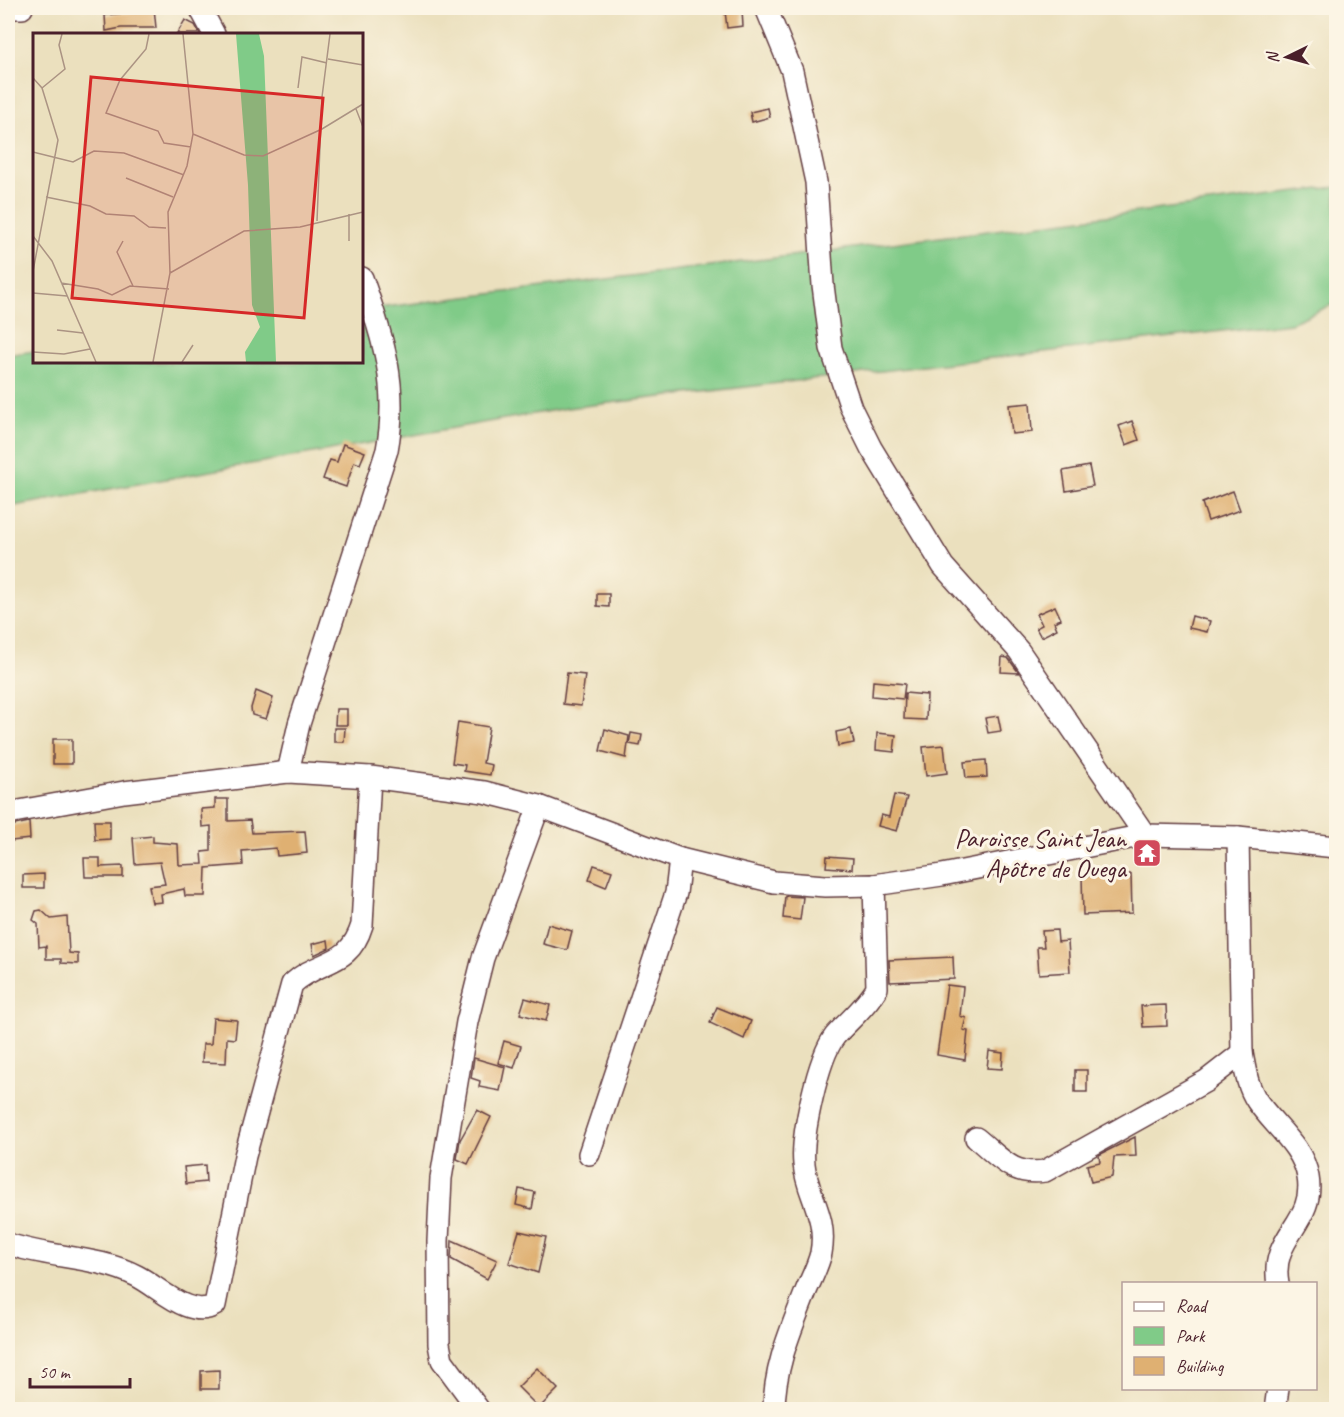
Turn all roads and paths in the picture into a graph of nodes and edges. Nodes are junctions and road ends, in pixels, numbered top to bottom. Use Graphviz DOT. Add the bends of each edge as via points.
graph roads {
  1 [pos="8,8"];
  2 [pos="22,8"];
  3 [pos="200,8"];
  4 [pos="766,8"];
  5 [pos="213,33"];
  6 [pos="363,281"];
  7 [pos="288,772"];
  8 [pos="370,777"];
  9 [pos="539,806"];
  10 [pos="8,813"];
  11 [pos="1145,835"];
  12 [pos="1238,837"];
  13 [pos="1336,847"];
  14 [pos="680,859"];
  15 [pos="874,885"];
  16 [pos="1242,1053"];
  17 [pos="976,1138"];
  18 [pos="589,1154"];
  19 [pos="8,1244"];
  20 [pos="1278,1282"];
  21 [pos="1278,1390"];
  22 [pos="479,1410"];
  23 [pos="774,1410"];
  24 [pos="1275,1410"];
  1 -- 2 [label="street"];
  3 -- 5 [label="street"];
  4 -- 11 [label="street" via="792,71 816,182 831,348 851,408 943,566 1019,651"];
  6 -- 7 [label="street" via="383,337 392,392 392,422 387,450 299,724"];
  7 -- 8 [label="street"];
  7 -- 10 [label="street" via="124,792"];
  8 -- 9 [label="street" via="484,792"];
  8 -- 19 [label="street" via="358,941 348,953 292,984 244,1156 215,1305 207,1309 188,1307 112,1266"];
  9 -- 14 [label="street"];
  9 -- 22 [label="street" via="472,997 441,1178 439,1344 442,1360"];
  11 -- 12 [label="street"];
  11 -- 15 [label="street"];
  12 -- 13 [label="street"];
  12 -- 16 [label="street"];
  14 -- 15 [label="street" via="774,882"];
  14 -- 18 [label="street" via="676,893"];
  15 -- 23 [label="street" via="877,988 835,1037 822,1058 815,1082 804,1166 823,1231 820,1253 780,1358"];
  16 -- 17 [label="street" via="1206,1081 1045,1171 1019,1171"];
  16 -- 20 [label="street" via="1250,1089 1286,1135 1308,1177 1304,1212 1275,1261"];
  21 -- 24 [label="street"];
}
